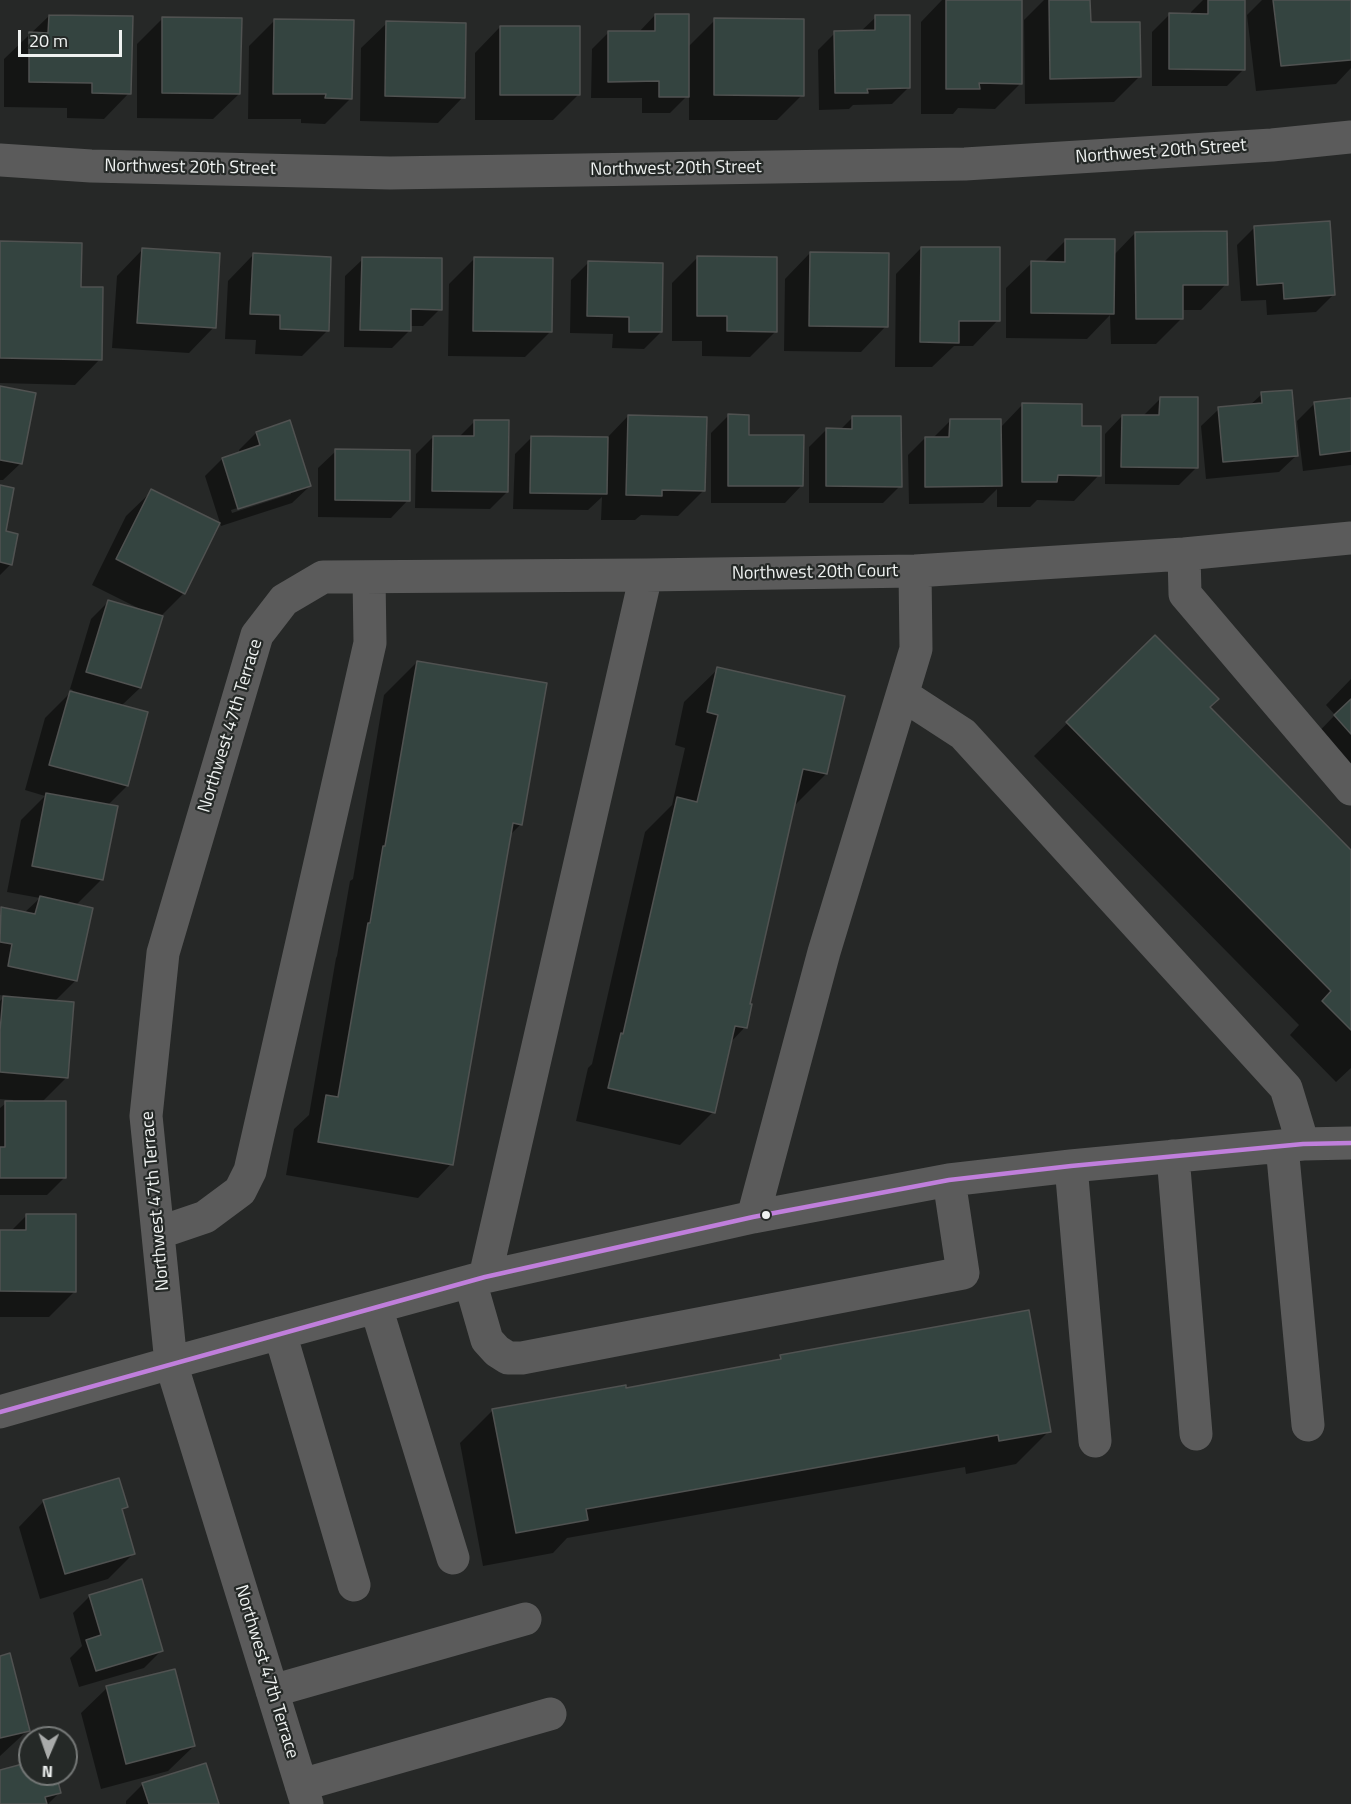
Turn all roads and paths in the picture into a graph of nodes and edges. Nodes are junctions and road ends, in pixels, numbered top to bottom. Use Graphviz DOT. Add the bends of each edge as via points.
graph roads {
  1 [pos="1351,137"];
  2 [pos="0,160"];
  3 [pos="1351,537"];
  4 [pos="1184,554"];
  5 [pos="915,571"];
  6 [pos="646,576"];
  7 [pos="369,577"];
  8 [pos="284,600"];
  9 [pos="903,695"];
  10 [pos="1351,789"];
  11 [pos="1351,1143"];
  12 [pos="1293,1145"];
  13 [pos="1173,1156"];
  14 [pos="1071,1166"];
  15 [pos="950,1180"];
  16 [pos="753,1217"];
  17 [pos="158,1233"];
  18 [pos="477,1279"];
  19 [pos="376,1307"];
  20 [pos="280,1333"];
  21 [pos="171,1363"];
  22 [pos="0,1412"];
  23 [pos="1308,1425"];
  24 [pos="1196,1434"];
  25 [pos="1095,1441"];
  26 [pos="453,1558"];
  27 [pos="354,1584"];
  28 [pos="525,1619"];
  29 [pos="272,1691"];
  30 [pos="550,1714"];
  31 [pos="304,1795"];
  1 -- 2 [label="street, Northwest 20th Street" via="953,165 390,173"];
  3 -- 4 [label="street, Northwest 20th Court"];
  4 -- 5 [label="street, Northwest 20th Court"];
  4 -- 10 [label="street" via="1185,594"];
  5 -- 6 [label="street, Northwest 20th Court"];
  5 -- 9 [label="street" via="916,649"];
  6 -- 7 [label="street, Northwest 20th Court"];
  6 -- 18 [label="street"];
  7 -- 8 [label="street, Northwest 20th Court" via="323,577"];
  7 -- 17 [label="street" via="370,643 250,1171 240,1191 205,1217"];
  8 -- 17 [label="street, Northwest 47th Terrace" via="257,635 163,953 146,1116"];
  9 -- 12 [label="street" via="963,734 1286,1089"];
  9 -- 16 [label="street" via="824,952"];
  11 -- 12 [label="street"];
  12 -- 13 [label="street"];
  12 -- 23 [label="street"];
  13 -- 14 [label="street"];
  13 -- 24 [label="street"];
  14 -- 15 [label="street"];
  14 -- 25 [label="street"];
  15 -- 16 [label="street"];
  15 -- 18 [label="street" via="963,1273 522,1358 508,1358 487,1340"];
  16 -- 18 [label="street"];
  17 -- 21 [label="street, Northwest 47th Terrace"];
  18 -- 19 [label="street"];
  19 -- 20 [label="street"];
  19 -- 26 [label="street"];
  20 -- 21 [label="street"];
  20 -- 27 [label="street"];
  21 -- 22 [label="street"];
  21 -- 29 [label="street, Northwest 47th Terrace"];
  28 -- 29 [label="street"];
  29 -- 31 [label="street, Northwest 47th Terrace"];
  30 -- 31 [label="street"];
}
